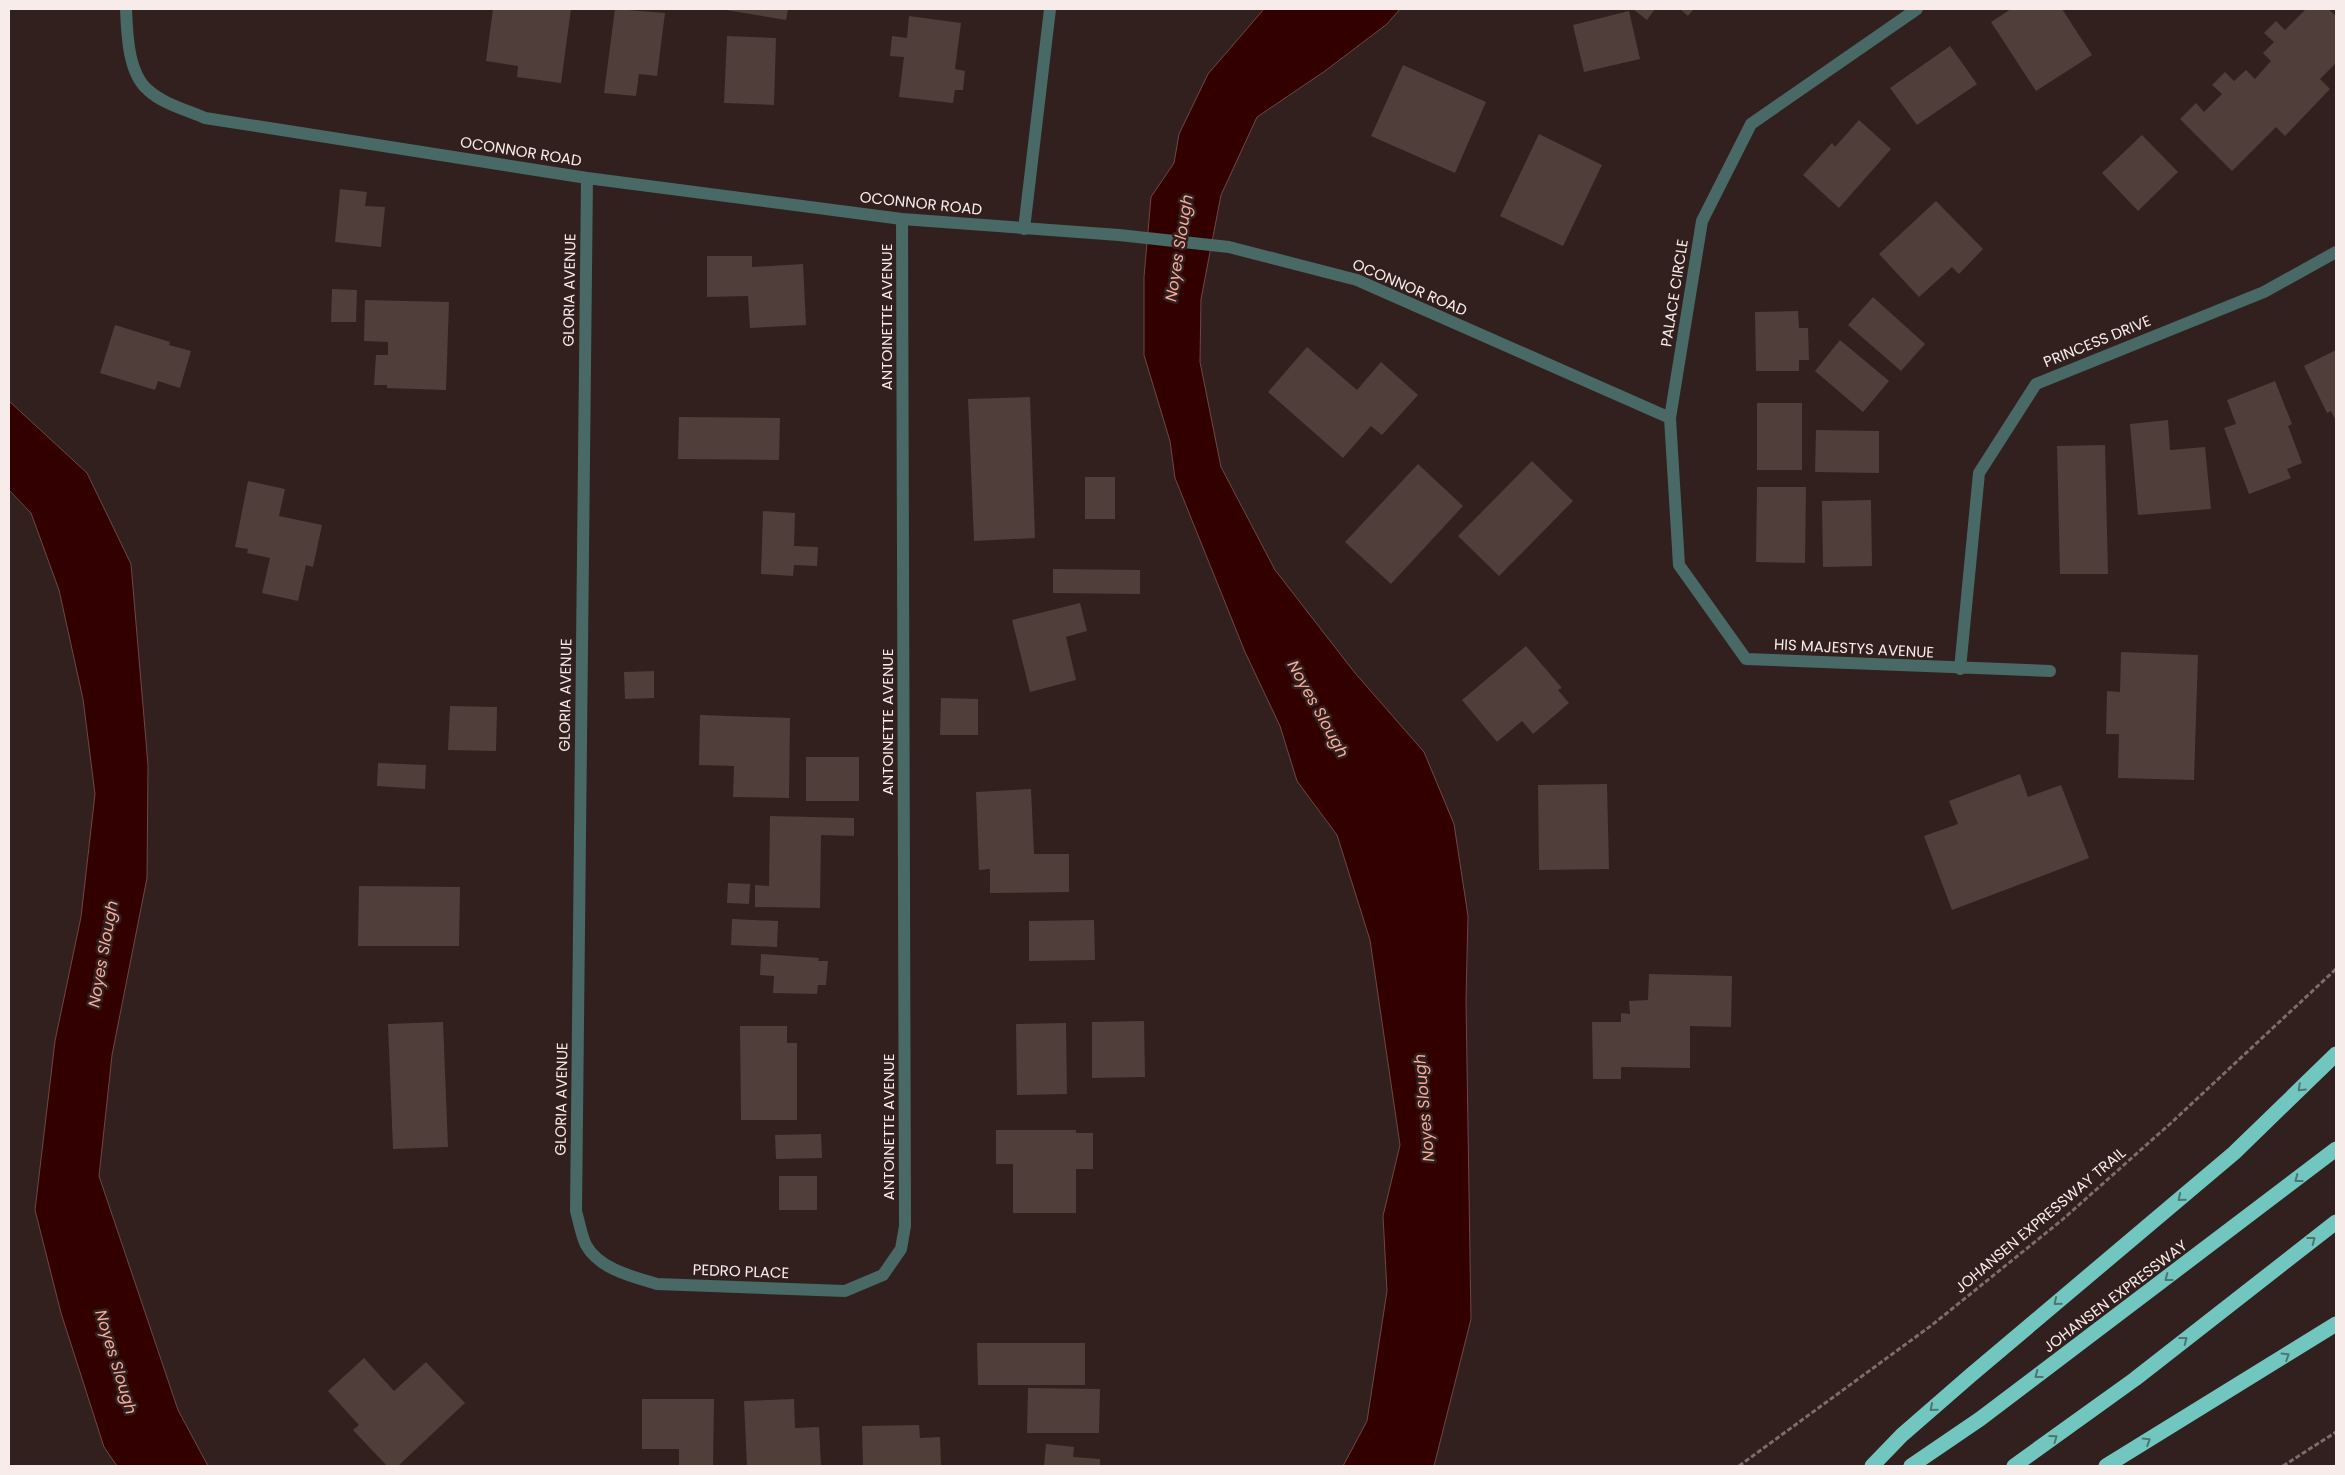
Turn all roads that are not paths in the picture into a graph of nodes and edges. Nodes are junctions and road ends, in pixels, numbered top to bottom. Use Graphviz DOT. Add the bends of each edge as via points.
graph roads {
  1 [pos="126,9"];
  2 [pos="1050,9"];
  3 [pos="1917,9"];
  4 [pos="587,178"];
  5 [pos="902,219"];
  6 [pos="1024,229"];
  7 [pos="2336,252"];
  8 [pos="1670,418"];
  9 [pos="1746,659"];
  10 [pos="1960,669"];
  11 [pos="2050,671"];
  12 [pos="2336,1054"];
  13 [pos="2336,1150"];
  14 [pos="576,1211"];
  15 [pos="2336,1222"];
  16 [pos="905,1226"];
  17 [pos="2336,1324"];
  18 [pos="1872,1466"];
  19 [pos="1911,1466"];
  20 [pos="2014,1466"];
  21 [pos="2106,1466"];
  1 -- 4 [label="street, OCONNOR ROAD" via="137,75 148,90 205,118"];
  2 -- 6 [label="street"];
  3 -- 8 [label="street, PALACE CIRCLE" via="1751,124 1702,221"];
  4 -- 5 [label="street, OCONNOR ROAD"];
  4 -- 14 [label="street, GLORIA AVENUE"];
  5 -- 6 [label="street, OCONNOR ROAD"];
  5 -- 16 [label="street, ANTOINETTE AVENUE"];
  6 -- 8 [label="street, OCONNOR ROAD" via="1229,246 1357,280"];
  7 -- 10 [label="street, PRINCESS DRIVE" via="2264,292 2036,384 1979,473"];
  8 -- 9 [label="street, PALACE CIRCLE" via="1679,566"];
  9 -- 10 [label="street, HIS MAJESTYS AVENUE"];
  10 -- 11 [label="street, HIS MAJESTYS AVENUE"];
  12 -- 18 [label="highway, one-way" via="2234,1153 1970,1375"];
  13 -- 19 [label="highway, JOHANSEN EXPRESSWAY, one-way" via="1988,1413"];
  14 -- 16 [label="street, PEDRO PLACE" via="586,1245 600,1261 630,1276 657,1284 845,1291 883,1275 901,1249"];
  20 -- 15 [label="highway, one-way" via="2135,1379"];
  21 -- 17 [label="highway, one-way"];
}
